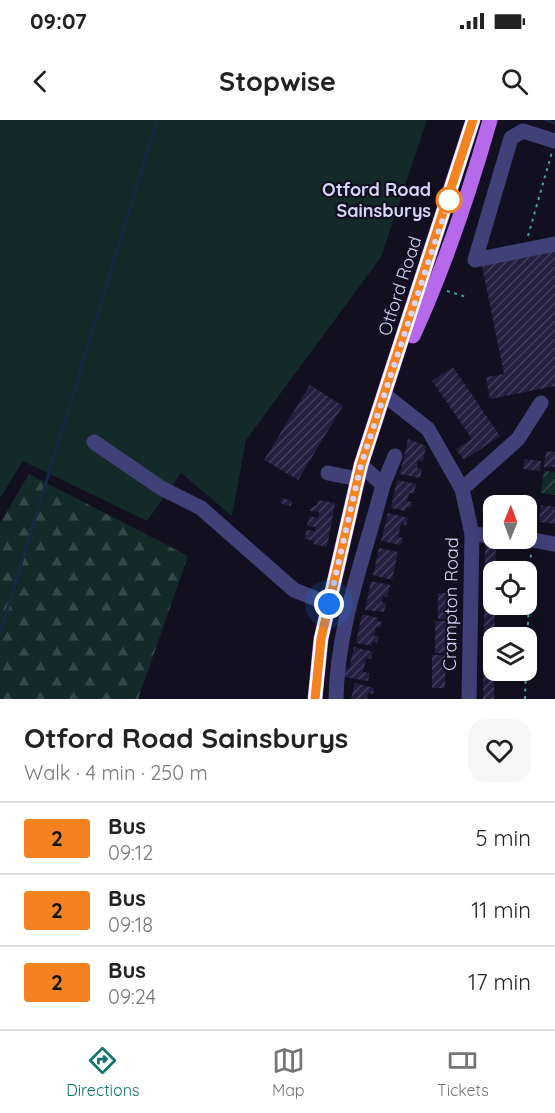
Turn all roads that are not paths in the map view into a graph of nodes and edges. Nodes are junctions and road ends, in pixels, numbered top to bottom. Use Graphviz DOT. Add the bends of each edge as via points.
graph roads {
  1 [pos="473,120"];
  2 [pos="490,120"];
  3 [pos="554,140"];
  4 [pos="555,244"];
  5 [pos="386,396"];
  6 [pos="541,403"];
  7 [pos="94,441"];
  8 [pos="395,456"];
  9 [pos="360,472"];
  10 [pos="328,473"];
  11 [pos="383,485"];
  12 [pos="462,489"];
  13 [pos="472,534"];
  14 [pos="483,535"];
  15 [pos="537,541"];
  16 [pos="555,544"];
  17 [pos="329,604"];
  18 [pos="315,699"];
  19 [pos="336,699"];
  20 [pos="469,699"];
  1 -- 5 [label="main road, Otford Road"];
  2 -- 5 [label="main road, Otford Road" via="436,287"];
  3 -- 4 [label="street" via="523,131 511,138 475,260"];
  5 -- 9 [label="main road, Otford Road"];
  5 -- 12 [label="street, Crampton Road" via="428,429"];
  6 -- 12 [label="street" via="518,439"];
  7 -- 17 [label="street" via="161,488 201,508 294,590"];
  8 -- 11 [label="street"];
  9 -- 10 [label="street"];
  9 -- 11 [label="street"];
  9 -- 17 [label="main road, Otford Road"];
  11 -- 19 [label="street" via="342,644"];
  12 -- 13 [label="street, Crampton Road"];
  13 -- 14 [label="street"];
  13 -- 20 [label="street, Crampton Road"];
  15 -- 16 [label="street"];
  17 -- 18 [label="main road, Otford Road"];
}
